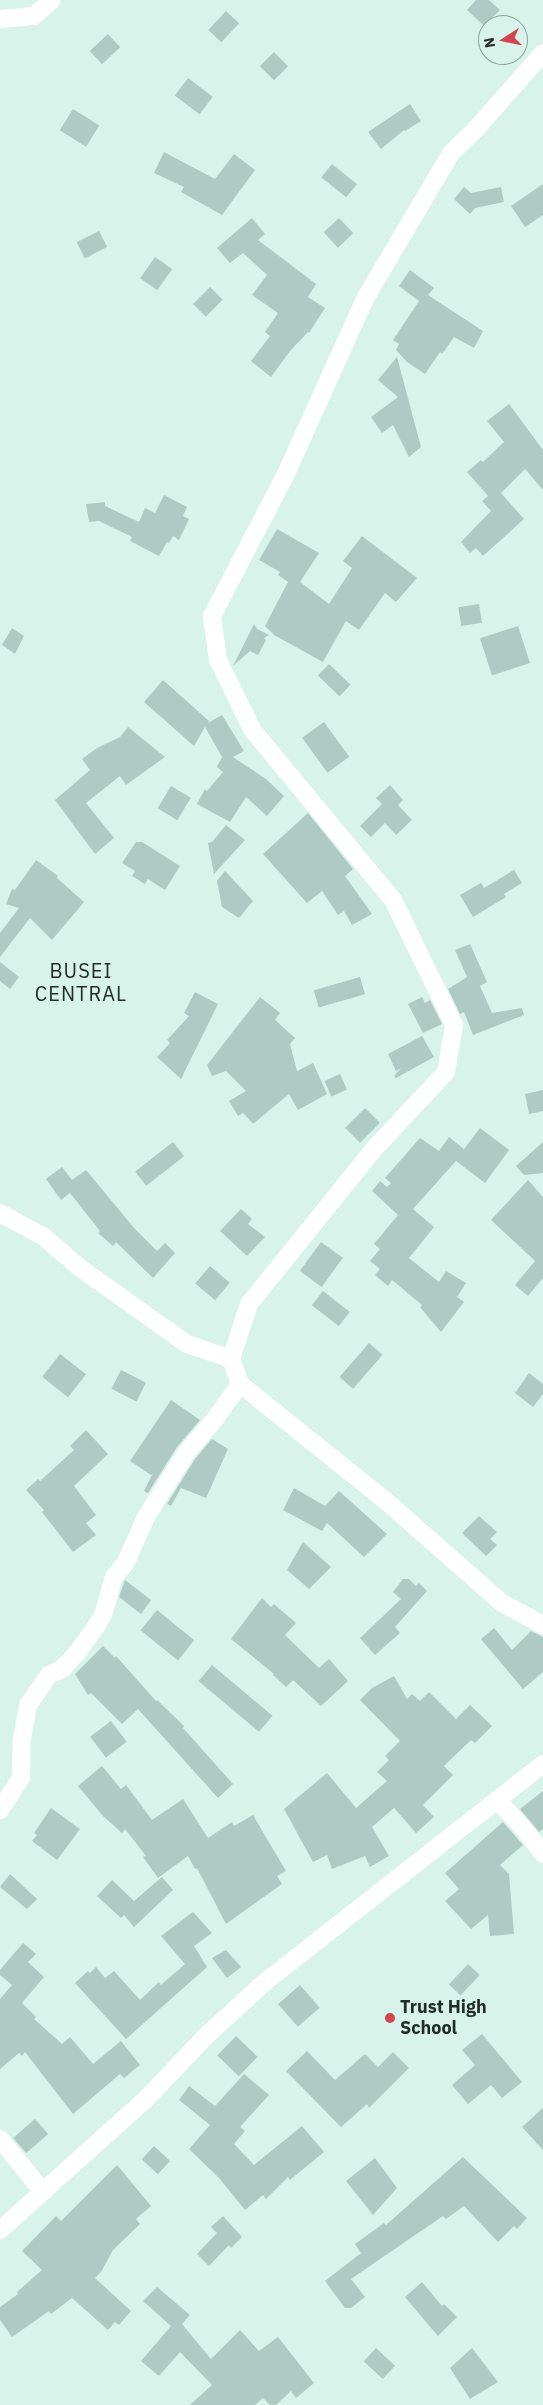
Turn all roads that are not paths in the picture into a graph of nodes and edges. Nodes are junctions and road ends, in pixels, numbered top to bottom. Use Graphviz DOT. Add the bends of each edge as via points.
graph roads {
  1 [pos="52,0"];
  2 [pos="0,19"];
  3 [pos="543,54"];
  4 [pos="0,1213"];
  5 [pos="231,1359"];
  6 [pos="240,1384"];
  7 [pos="543,1624"];
  8 [pos="543,1764"];
  9 [pos="497,1800"];
  10 [pos="0,1810"];
  11 [pos="543,1854"];
  12 [pos="0,2139"];
  13 [pos="43,2192"];
  14 [pos="0,2230"];
  1 -- 2 [label="street" via="34,16"];
  3 -- 5 [label="street" via="451,153 366,297 286,476 212,616 218,660 253,731 393,900 454,1025 446,1072 374,1149 249,1304"];
  4 -- 5 [label="street" via="44,1237 80,1268 186,1344"];
  5 -- 6 [label="street"];
  6 -- 7 [label="street" via="386,1501 502,1602"];
  6 -- 10 [label="street" via="186,1452 146,1517 126,1562 114,1577 103,1615 95,1628 62,1669 49,1675 28,1705 22,1739 21,1778"];
  8 -- 9 [label="street"];
  9 -- 11 [label="street"];
  9 -- 13 [label="street" via="265,1982 207,2035 146,2099"];
  12 -- 13 [label="street"];
  13 -- 14 [label="street"];
}
